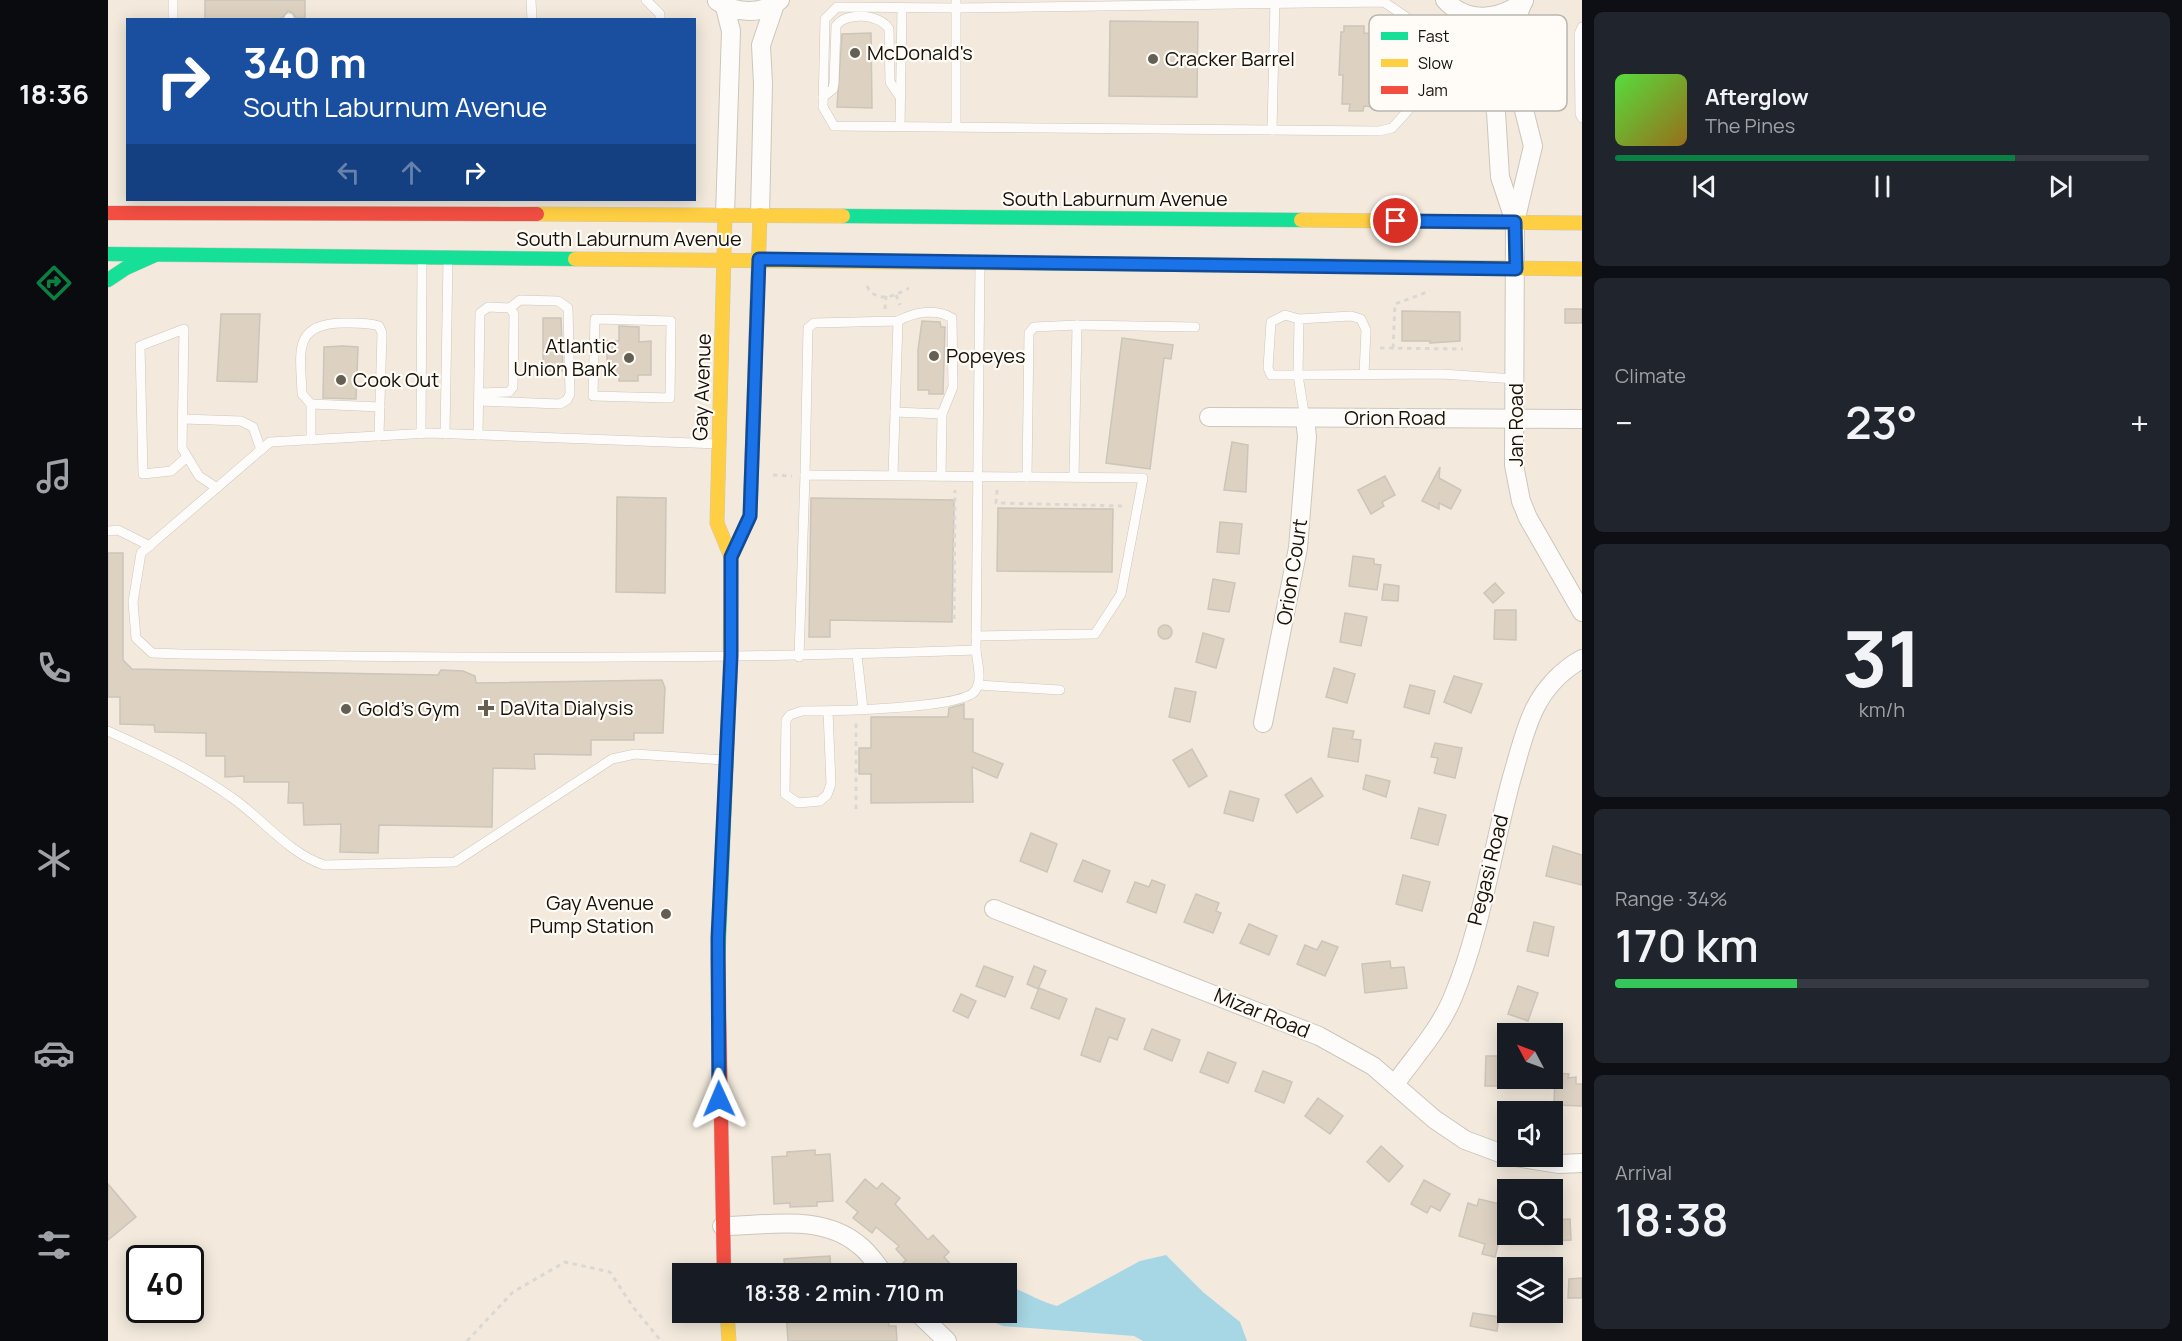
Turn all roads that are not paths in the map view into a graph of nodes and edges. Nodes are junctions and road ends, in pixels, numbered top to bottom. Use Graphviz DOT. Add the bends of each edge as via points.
graph roads {
  1 [pos="173,0"];
  2 [pos="531,0"];
  3 [pos="646,0"];
  4 [pos="1445,0"];
  5 [pos="1523,1"];
  6 [pos="778,2"];
  7 [pos="1275,2"];
  8 [pos="720,3"];
  9 [pos="956,4"];
  10 [pos="902,8"];
  11 [pos="1461,12"];
  12 [pos="1403,15"];
  13 [pos="1462,15"];
  14 [pos="1471,15"];
  15 [pos="1498,15"];
  16 [pos="1518,15"];
  17 [pos="173,18"];
  18 [pos="532,18"];
  19 [pos="660,18"];
  20 [pos="1582,27"];
  21 [pos="823,97"];
  22 [pos="900,97"];
  23 [pos="1408,111"];
  24 [pos="1496,111"];
  25 [pos="1524,111"];
  26 [pos="1582,118"];
  27 [pos="900,126"];
  28 [pos="957,126"];
  29 [pos="1272,130"];
  30 [pos="108,213"];
  31 [pos="725,215"];
  32 [pos="760,215"];
  33 [pos="1515,222"];
  34 [pos="1582,223"];
  35 [pos="108,254"];
  36 [pos="155,255"];
  37 [pos="422,258"];
  38 [pos="448,258"];
  39 [pos="725,258"];
  40 [pos="759,259"];
  41 [pos="980,263"];
  42 [pos="1516,269"];
  43 [pos="1582,269"];
  44 [pos="108,280"];
  45 [pos="510,308"];
  46 [pos="1299,319"];
  47 [pos="898,321"];
  48 [pos="1077,325"];
  49 [pos="1195,327"];
  50 [pos="1364,374"];
  51 [pos="1298,375"];
  52 [pos="1515,379"];
  53 [pos="593,396"];
  54 [pos="480,397"];
  55 [pos="311,405"];
  56 [pos="380,407"];
  57 [pos="895,412"];
  58 [pos="942,414"];
  59 [pos="1209,417"];
  60 [pos="183,418"];
  61 [pos="1515,418"];
  62 [pos="1582,418"];
  63 [pos="1305,419"];
  64 [pos="420,434"];
  65 [pos="446,434"];
  66 [pos="478,435"];
  67 [pos="379,436"];
  68 [pos="311,440"];
  69 [pos="719,444"];
  70 [pos="261,450"];
  71 [pos="187,456"];
  72 [pos="805,475"];
  73 [pos="893,475"];
  74 [pos="941,476"];
  75 [pos="978,476"];
  76 [pos="1027,477"];
  77 [pos="1074,477"];
  78 [pos="217,488"];
  79 [pos="108,531"];
  80 [pos="150,546"];
  81 [pos="731,557"];
  82 [pos="1582,612"];
  83 [pos="976,636"];
  84 [pos="976,650"];
  85 [pos="857,655"];
  86 [pos="731,656"];
  87 [pos="799,657"];
  88 [pos="1582,660"];
  89 [pos="975,690"];
  90 [pos="1060,690"];
  91 [pos="863,709"];
  92 [pos="828,711"];
  93 [pos="1263,723"];
  94 [pos="108,731"];
  95 [pos="724,760"];
  96 [pos="993,909"];
  97 [pos="1395,1084"];
  98 [pos="1497,1152"];
  99 [pos="1582,1163"];
  100 [pos="1563,1164"];
  101 [pos="722,1226"];
  102 [pos="724,1263"];
  103 [pos="875,1263"];
  104 [pos="728,1323"];
  105 [pos="928,1323"];
  106 [pos="729,1341"];
  107 [pos="946,1341"];
  1 -- 17 [label="lane"];
  2 -- 18 [label="lane"];
  3 -- 19 [label="lane"];
  4 -- 11 [label="street"];
  5 -- 15 [label="street"];
  5 -- 16 [label="street"];
  6 -- 8 [label="street" via="751,11"];
  6 -- 32 [label="street" via="760,45"];
  7 -- 9 [label="lane"];
  7 -- 12 [label="lane" via="1384,2"];
  7 -- 29 [label="lane"];
  8 -- 31 [label="street" via="731,32"];
  9 -- 10 [label="lane"];
  9 -- 28 [label="lane"];
  10 -- 21 [label="lane" via="837,7 825,19"];
  10 -- 22 [label="lane"];
  11 -- 13 [label="street"];
  11 -- 14 [label="street"];
  20 -- 26 [label="lane"];
  21 -- 22 [label="lane" via="833,89 836,26 843,19 862,17 879,20 889,29 892,89"];
  21 -- 27 [label="lane" via="823,107 834,126"];
  22 -- 27 [label="lane"];
  23 -- 29 [label="lane" via="1392,128 1379,131"];
  24 -- 33 [label="street" via="1500,177"];
  25 -- 33 [label="street" via="1533,146"];
  27 -- 28 [label="lane"];
  28 -- 29 [label="lane"];
  30 -- 31 [label="main road, South Laburnum Avenue"];
  31 -- 32 [label="main road, South Laburnum Avenue"];
  31 -- 39 [label="main road, Gay Avenue"];
  32 -- 33 [label="main road, South Laburnum Avenue"];
  32 -- 40 [label="main road, Gay Avenue"];
  33 -- 34 [label="main road, South Laburnum Avenue"];
  33 -- 42 [label="street, Jan Road"];
  35 -- 36 [label="main road, South Laburnum Avenue"];
  36 -- 37 [label="main road, South Laburnum Avenue"];
  36 -- 44 [label="main road"];
  37 -- 38 [label="main road, South Laburnum Avenue"];
  37 -- 64 [label="lane"];
  38 -- 39 [label="main road, South Laburnum Avenue"];
  38 -- 65 [label="lane"];
  39 -- 40 [label="main road, South Laburnum Avenue"];
  39 -- 69 [label="main road, Gay Avenue"];
  40 -- 41 [label="main road, South Laburnum Avenue"];
  40 -- 81 [label="main road, Gay Avenue" via="750,516"];
  41 -- 42 [label="main road, South Laburnum Avenue"];
  41 -- 75 [label="lane"];
  42 -- 43 [label="main road, South Laburnum Avenue"];
  42 -- 52 [label="street, Jan Road"];
  45 -- 54 [label="lane" via="488,307 480,313"];
  45 -- 54 [label="lane" via="514,314 513,387 509,392"];
  45 -- 54 [label="lane" via="520,300 558,301 568,308 570,394 560,404"];
  46 -- 50 [label="lane" via="1351,316 1360,320 1366,330"];
  46 -- 51 [label="lane"];
  46 -- 51 [label="lane" via="1285,315 1271,322 1268,368 1271,375"];
  47 -- 57 [label="lane"];
  47 -- 58 [label="lane" via="908,315 942,312 952,318 953,387"];
  47 -- 72 [label="lane" via="814,323 808,328"];
  48 -- 49 [label="lane"];
  48 -- 76 [label="lane" via="1034,327 1029,333"];
  48 -- 77 [label="lane"];
  50 -- 51 [label="lane"];
  50 -- 52 [label="lane"];
  51 -- 63 [label="lane"];
  52 -- 61 [label="street, Jan Road"];
  53 -- 53 [label="lane" via="670,398 671,321 595,320"];
  54 -- 66 [label="lane"];
  55 -- 56 [label="lane"];
  55 -- 56 [label="lane" via="302,394 302,353 311,328 322,323 368,323 379,326 382,333"];
  55 -- 68 [label="lane"];
  56 -- 67 [label="lane"];
  57 -- 58 [label="lane"];
  57 -- 73 [label="lane"];
  58 -- 74 [label="lane"];
  59 -- 63 [label="street, Orion Road"];
  60 -- 70 [label="lane" via="241,421 253,427"];
  60 -- 71 [label="lane" via="182,448"];
  60 -- 71 [label="lane" via="184,329 140,346 142,474 171,471"];
  61 -- 62 [label="street, Orion Road"];
  61 -- 63 [label="street, Orion Road"];
  61 -- 82 [label="street, Jan Road" via="1514,465 1521,501 1545,551"];
  63 -- 93 [label="street, Orion Court" via="1298,548"];
  64 -- 65 [label="lane"];
  64 -- 67 [label="lane"];
  65 -- 66 [label="lane"];
  66 -- 69 [label="lane"];
  67 -- 68 [label="lane"];
  68 -- 70 [label="lane" via="270,442"];
  69 -- 81 [label="main road, Gay Avenue" via="717,523"];
  70 -- 78 [label="lane"];
  71 -- 78 [label="lane" via="199,476"];
  72 -- 73 [label="lane"];
  72 -- 87 [label="lane"];
  73 -- 74 [label="lane"];
  74 -- 75 [label="lane"];
  75 -- 76 [label="lane"];
  75 -- 83 [label="lane"];
  76 -- 77 [label="lane"];
  77 -- 83 [label="lane" via="1143,478 1120,594 1095,634"];
  78 -- 80 [label="lane"];
  79 -- 80 [label="lane" via="118,530"];
  80 -- 86 [label="lane" via="141,553 133,602 136,638 152,653 580,659"];
  81 -- 86 [label="main road, Gay Avenue"];
  83 -- 84 [label="lane"];
  84 -- 85 [label="lane"];
  84 -- 89 [label="lane"];
  85 -- 87 [label="lane"];
  85 -- 91 [label="lane"];
  86 -- 87 [label="lane"];
  86 -- 95 [label="main road, Gay Avenue"];
  88 -- 97 [label="street, Pegasi Road" via="1561,675 1535,708 1523,739 1453,998"];
  89 -- 90 [label="lane"];
  89 -- 91 [label="lane" via="964,699 934,705"];
  91 -- 92 [label="lane"];
  92 -- 92 [label="lane" via="802,711 786,720 785,794 798,803 820,801 831,784"];
  94 -- 95 [label="lane" via="231,796 305,856 324,865 455,862 612,759 635,754"];
  95 -- 101 [label="main road, Gay Avenue" via="718,938"];
  96 -- 97 [label="street, Mizar Road" via="1291,1023 1373,1066"];
  97 -- 98 [label="street, Mizar Road" via="1465,1140"];
  99 -- 100 [label="street, Mizar Road"];
  101 -- 102 [label="main road, Gay Avenue"];
  101 -- 103 [label="street" via="822,1226 859,1244"];
  104 -- 106 [label="main road"];
  105 -- 107 [label="street"];
}
